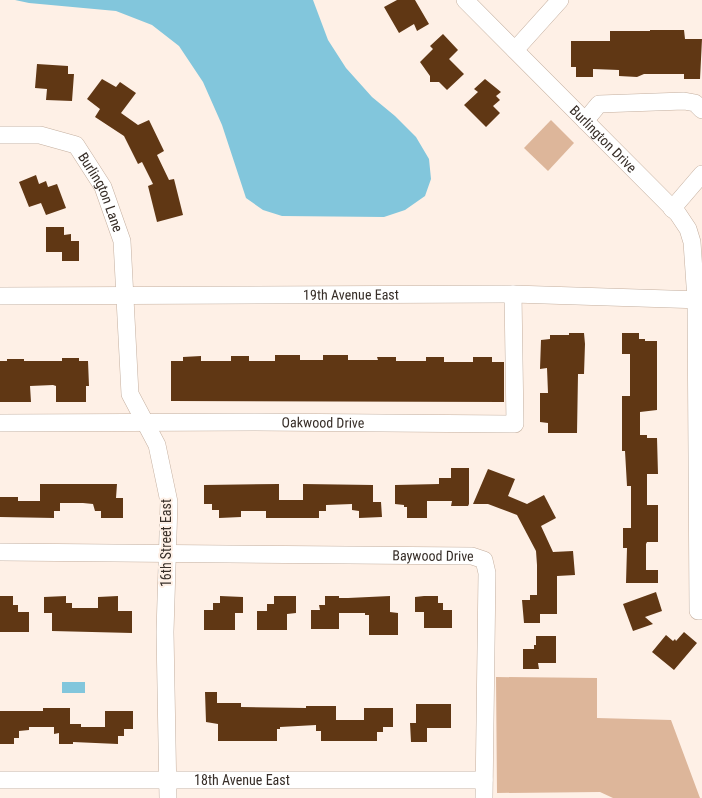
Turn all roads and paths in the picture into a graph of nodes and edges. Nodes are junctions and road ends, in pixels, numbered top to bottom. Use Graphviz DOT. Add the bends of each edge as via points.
graph roads {
  1 [pos="465,0"];
  2 [pos="560,0"];
  3 [pos="515,50"];
  4 [pos="702,110"];
  5 [pos="585,121"];
  6 [pos="0,135"];
  7 [pos="702,174"];
  8 [pos="672,209"];
  9 [pos="513,294"];
  10 [pos="124,295"];
  11 [pos="0,296"];
  12 [pos="699,300"];
  13 [pos="145,422"];
  14 [pos="0,423"];
  15 [pos="0,552"];
  16 [pos="167,554"];
  17 [pos="702,611"];
  18 [pos="0,780"];
  19 [pos="168,780"];
  20 [pos="484,780"];
  21 [pos="168,798"];
  22 [pos="484,798"];
  1 -- 3 [label="street, Burlington Drive"];
  2 -- 3 [label="street"];
  3 -- 5 [label="street, Burlington Drive"];
  4 -- 5 [label="street" via="695,103 684,101 599,104"];
  5 -- 8 [label="street, Burlington Drive"];
  6 -- 10 [label="street, Burlington Lane" via="40,135 76,145 103,187 122,241"];
  7 -- 8 [label="street"];
  8 -- 12 [label="street, Burlington Drive" via="688,229 692,242"];
  9 -- 10 [label="street, 19th Avenue East"];
  9 -- 12 [label="street, 19th Avenue East"];
  9 -- 13 [label="street, Oakwood Drive" via="515,424"];
  10 -- 11 [label="street, 19th Avenue East"];
  10 -- 13 [label="street, 16th Street East" via="130,394"];
  12 -- 17 [label="street, Burlington Drive" via="698,611"];
  13 -- 14 [label="street, Oakwood Drive"];
  13 -- 16 [label="street, 16th Street East" via="157,445 169,502"];
  15 -- 16 [label="street"];
  16 -- 19 [label="street, 16th Street East" via="165,632"];
  16 -- 20 [label="street, Baywood Drive" via="472,556 484,560 487,573"];
  18 -- 19 [label="street, 18th Avenue East"];
  19 -- 20 [label="street, 18th Avenue East"];
  19 -- 21 [label="street, 16th Street East"];
  20 -- 22 [label="street, Baywood Drive"];
}
